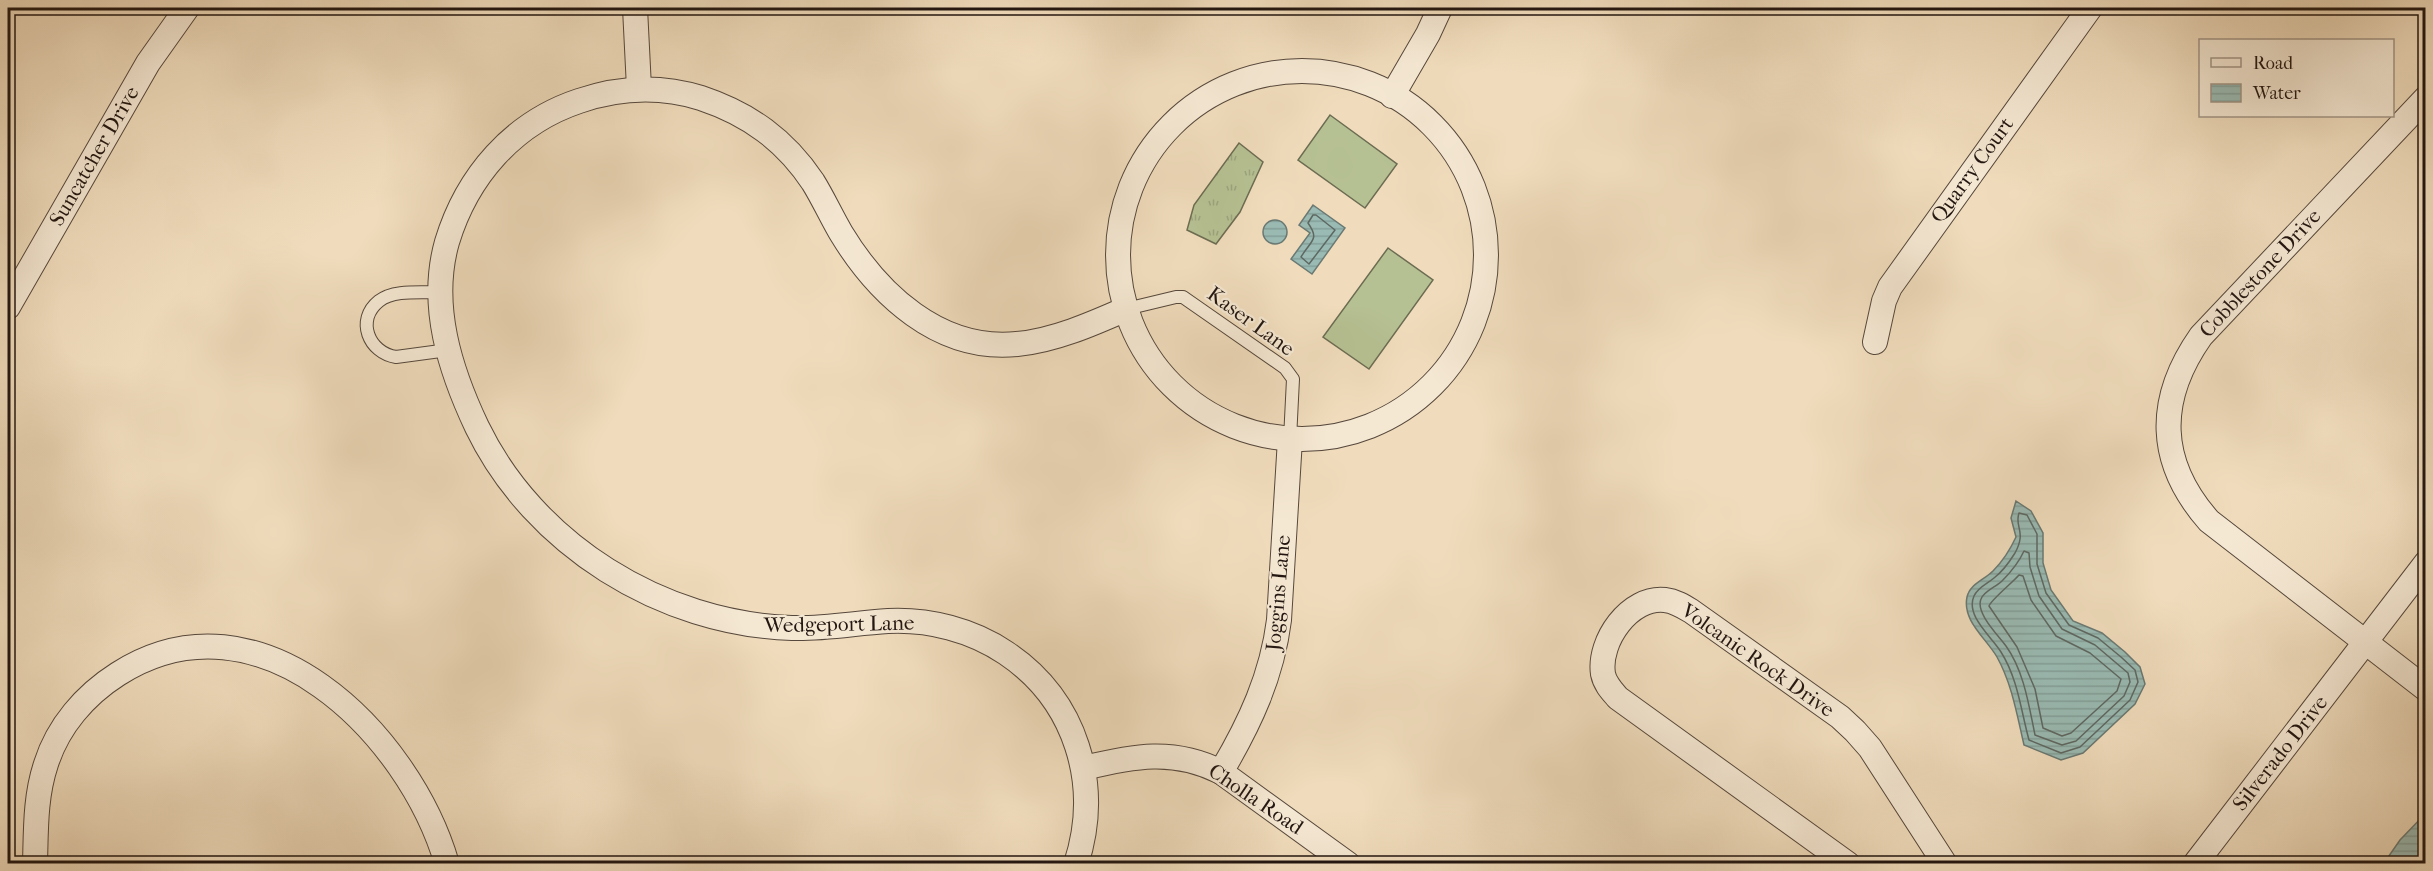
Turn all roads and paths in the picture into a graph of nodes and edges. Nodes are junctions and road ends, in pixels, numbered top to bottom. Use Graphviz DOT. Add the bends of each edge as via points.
graph roads {
  1 [pos="187,8"];
  2 [pos="635,8"];
  3 [pos="1440,8"];
  4 [pos="2090,8"];
  5 [pos="639,88"];
  6 [pos="1392,96"];
  7 [pos="2426,98"];
  8 [pos="440,292"];
  9 [pos="8,307"];
  10 [pos="1126,309"];
  11 [pos="1875,342"];
  12 [pos="448,350"];
  13 [pos="1290,439"];
  14 [pos="2426,563"];
  15 [pos="2365,642"];
  16 [pos="2426,689"];
  17 [pos="1084,768"];
  18 [pos="1221,772"];
  19 [pos="35,864"];
  20 [pos="447,864"];
  21 [pos="1076,864"];
  22 [pos="1348,864"];
  23 [pos="1848,864"];
  24 [pos="1945,864"];
  25 [pos="2195,864"];
  1 -- 9 [label="street, Suncatcher Drive" via="148,63"];
  2 -- 5 [label="street"];
  3 -- 6 [label="street"];
  4 -- 11 [label="street, Quarry Court" via="1890,287"];
  5 -- 8 [label="street, Wedgeport Lane" via="584,99 552,112 496,153 474,181 455,220 443,257"];
  5 -- 10 [label="street, Wedgeport Lane" via="673,91 716,103 770,133 813,183 872,277 921,320 943,332 990,345 1012,345 1034,342"];
  6 -- 10 [label="street" via="1343,76 1287,72 1233,84 1184,113 1147,155 1124,206 1118,261"];
  6 -- 13 [label="street" via="1433,127 1469,179 1480,209 1485,240 1480,303 1454,360 1410,405 1353,432"];
  7 -- 15 [label="street, Cobblestone Drive" via="2208,327 2179,374 2168,415 2174,464 2184,489 2205,516"];
  8 -- 12 [label="street, Wedgeport Lane"];
  8 -- 12 [label="lane" via="396,295 379,301 372,309 367,331 370,343 387,356"];
  10 -- 13 [label="street" via="1148,356 1188,400 1240,429"];
  10 -- 13 [label="lane, Kaser Lane" via="1183,297 1285,368 1293,379"];
  12 -- 17 [label="street, Wedgeport Lane" via="479,430 510,480 550,526 616,576 670,603 736,623 792,628 903,621 971,634 1006,653 1036,678 1059,709"];
  13 -- 18 [label="street, Joggins Lane" via="1275,649 1260,700"];
  14 -- 15 [label="street, Silverado Drive"];
  15 -- 16 [label="street, Cobblestone Drive"];
  15 -- 25 [label="street, Silverado Drive"];
  17 -- 18 [label="street, Cholla Road" via="1149,755 1188,759"];
  17 -- 21 [label="street, Wedgeport Lane" via="1086,803"];
  18 -- 22 [label="street, Cholla Road"];
  19 -- 20 [label="street" via="38,800 45,765 56,740 83,702 111,678 141,661 175,650 212,647 237,648 281,661 312,679 353,713 407,780"];
  23 -- 24 [label="street, Volcanic Rock Drive" via="1613,692 1603,675 1603,661 1610,637 1625,617 1642,603 1678,603 1840,717 1870,748"];
}
